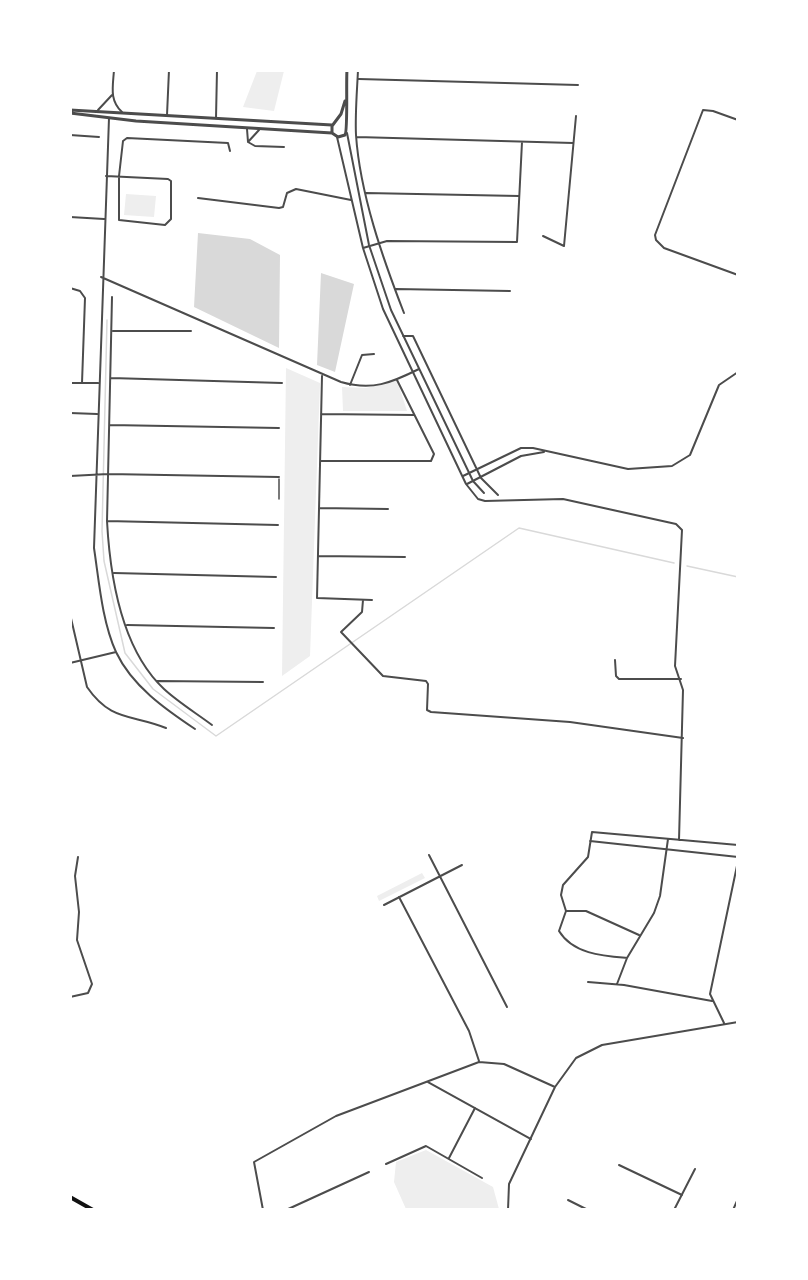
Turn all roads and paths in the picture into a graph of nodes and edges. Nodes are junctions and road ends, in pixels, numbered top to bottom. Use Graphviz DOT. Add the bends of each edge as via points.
graph roads {
  1 [pos="114,70"];
  2 [pos="169,70"];
  3 [pos="217,70"];
  4 [pos="347,70"];
  5 [pos="358,70"];
  6 [pos="358,79"];
  7 [pos="578,85"];
  8 [pos="112,94"];
  9 [pos="345,101"];
  10 [pos="98,110"];
  11 [pos="70,111"];
  12 [pos="122,111"];
  13 [pos="166,115"];
  14 [pos="576,116"];
  15 [pos="109,118"];
  16 [pos="216,118"];
  17 [pos="738,120"];
  18 [pos="337,121"];
  19 [pos="346,123"];
  20 [pos="332,125"];
  21 [pos="247,129"];
  22 [pos="259,129"];
  23 [pos="332,133"];
  24 [pos="347,133"];
  25 [pos="70,135"];
  26 [pos="337,136"];
  27 [pos="99,137"];
  28 [pos="356,137"];
  29 [pos="248,142"];
  30 [pos="522,142"];
  31 [pos="573,143"];
  32 [pos="284,147"];
  33 [pos="230,151"];
  34 [pos="106,176"];
  35 [pos="118,176"];
  36 [pos="366,193"];
  37 [pos="520,196"];
  38 [pos="198,198"];
  39 [pos="351,200"];
  40 [pos="70,217"];
  41 [pos="104,219"];
  42 [pos="543,236"];
  43 [pos="378,243"];
  44 [pos="369,245"];
  45 [pos="363,248"];
  46 [pos="738,275"];
  47 [pos="101,277"];
  48 [pos="70,288"];
  49 [pos="395,288"];
  50 [pos="510,291"];
  51 [pos="112,297"];
  52 [pos="404,313"];
  53 [pos="112,331"];
  54 [pos="191,331"];
  55 [pos="403,336"];
  56 [pos="374,354"];
  57 [pos="419,369"];
  58 [pos="412,372"];
  59 [pos="738,372"];
  60 [pos="322,376"];
  61 [pos="111,378"];
  62 [pos="398,380"];
  63 [pos="282,382"];
  64 [pos="70,383"];
  65 [pos="82,383"];
  66 [pos="98,383"];
  67 [pos="350,385"];
  68 [pos="70,412"];
  69 [pos="98,414"];
  70 [pos="321,414"];
  71 [pos="414,415"];
  72 [pos="110,424"];
  73 [pos="279,428"];
  74 [pos="544,452"];
  75 [pos="320,461"];
  76 [pos="477,469"];
  77 [pos="470,473"];
  78 [pos="108,474"];
  79 [pos="95,475"];
  80 [pos="70,476"];
  81 [pos="462,476"];
  82 [pos="279,477"];
  83 [pos="481,478"];
  84 [pos="473,481"];
  85 [pos="466,484"];
  86 [pos="484,493"];
  87 [pos="498,495"];
  88 [pos="279,499"];
  89 [pos="319,508"];
  90 [pos="388,509"];
  91 [pos="107,521"];
  92 [pos="278,525"];
  93 [pos="318,556"];
  94 [pos="405,557"];
  95 [pos="113,573"];
  96 [pos="276,577"];
  97 [pos="363,600"];
  98 [pos="372,600"];
  99 [pos="71,615"];
  100 [pos="127,625"];
  101 [pos="274,628"];
  102 [pos="116,652"];
  103 [pos="615,660"];
  104 [pos="81,661"];
  105 [pos="70,663"];
  106 [pos="681,680"];
  107 [pos="157,681"];
  108 [pos="263,682"];
  109 [pos="212,725"];
  110 [pos="166,728"];
  111 [pos="195,729"];
  112 [pos="683,738"];
  113 [pos="668,839"];
  114 [pos="679,840"];
  115 [pos="590,841"];
  116 [pos="738,845"];
  117 [pos="667,848"];
  118 [pos="429,855"];
  119 [pos="78,857"];
  120 [pos="738,857"];
  121 [pos="738,861"];
  122 [pos="462,865"];
  123 [pos="440,876"];
  124 [pos="399,897"];
  125 [pos="384,905"];
  126 [pos="566,911"];
  127 [pos="639,935"];
  128 [pos="627,958"];
  129 [pos="588,982"];
  130 [pos="617,984"];
  131 [pos="70,997"];
  132 [pos="712,1001"];
  133 [pos="507,1007"];
  134 [pos="738,1022"];
  135 [pos="724,1023"];
  136 [pos="479,1062"];
  137 [pos="427,1082"];
  138 [pos="555,1087"];
  139 [pos="475,1108"];
  140 [pos="531,1139"];
  141 [pos="449,1158"];
  142 [pos="386,1164"];
  143 [pos="619,1165"];
  144 [pos="695,1169"];
  145 [pos="369,1172"];
  146 [pos="482,1178"];
  147 [pos="681,1196"];
  148 [pos="70,1197"];
  149 [pos="568,1200"];
  150 [pos="737,1201"];
  151 [pos="93,1209"];
  152 [pos="263,1209"];
  153 [pos="286,1209"];
  154 [pos="508,1209"];
  155 [pos="588,1209"];
  156 [pos="674,1209"];
  157 [pos="733,1209"];
  1 -- 8 [label="street"];
  2 -- 13 [label="street"];
  3 -- 16 [label="street"];
  4 -- 9 [label="street"];
  5 -- 6 [label="street"];
  6 -- 7 [label="street"];
  6 -- 28 [label="street"];
  8 -- 10 [label="street"];
  8 -- 12 [label="street"];
  9 -- 18 [label="street"];
  9 -- 19 [label="street"];
  10 -- 11 [label="street"];
  10 -- 12 [label="street"];
  11 -- 15 [label="street"];
  12 -- 13 [label="street"];
  13 -- 16 [label="street"];
  14 -- 31 [label="street"];
  15 -- 21 [label="street"];
  15 -- 34 [label="street"];
  16 -- 20 [label="street"];
  17 -- 46 [label="street" via="703,110 655,235 664,248"];
  18 -- 19 [label="street"];
  18 -- 20 [label="street"];
  19 -- 24 [label="street"];
  20 -- 23 [label="street"];
  21 -- 22 [label="street"];
  21 -- 29 [label="street"];
  22 -- 23 [label="street"];
  22 -- 29 [label="street"];
  23 -- 26 [label="street"];
  24 -- 26 [label="street"];
  24 -- 44 [label="street"];
  25 -- 27 [label="street"];
  26 -- 39 [label="street"];
  28 -- 30 [label="street"];
  28 -- 36 [label="street"];
  29 -- 32 [label="street"];
  30 -- 31 [label="street"];
  30 -- 37 [label="street"];
  31 -- 42 [label="street" via="564,246"];
  33 -- 35 [label="street" via="228,143 127,138 121,145"];
  34 -- 35 [label="street"];
  34 -- 41 [label="street"];
  35 -- 35 [label="street" via="171,180 169,223 119,220"];
  36 -- 37 [label="street"];
  36 -- 43 [label="street"];
  37 -- 43 [label="street" via="518,242"];
  38 -- 39 [label="street" via="279,208 287,193 296,189"];
  39 -- 45 [label="street"];
  40 -- 41 [label="street"];
  41 -- 47 [label="street"];
  43 -- 44 [label="street"];
  43 -- 49 [label="street"];
  44 -- 45 [label="street"];
  44 -- 55 [label="street"];
  45 -- 58 [label="street" via="383,309"];
  47 -- 60 [label="street"];
  47 -- 66 [label="street"];
  48 -- 65 [label="street" via="80,291 85,298"];
  49 -- 50 [label="street"];
  49 -- 52 [label="street"];
  51 -- 53 [label="street"];
  53 -- 54 [label="street"];
  53 -- 61 [label="street"];
  55 -- 57 [label="street"];
  55 -- 76 [label="street" via="413,336"];
  56 -- 67 [label="street" via="362,355"];
  57 -- 58 [label="street"];
  57 -- 77 [label="street"];
  58 -- 62 [label="street"];
  58 -- 81 [label="street"];
  59 -- 74 [label="street" via="719,385 690,455 672,466 628,469"];
  60 -- 67 [label="street"];
  60 -- 70 [label="street"];
  61 -- 63 [label="street"];
  61 -- 72 [label="street"];
  62 -- 67 [label="street" via="366,388"];
  62 -- 71 [label="street"];
  64 -- 65 [label="street"];
  65 -- 66 [label="street"];
  66 -- 69 [label="street"];
  68 -- 69 [label="street"];
  69 -- 79 [label="street"];
  70 -- 71 [label="street"];
  70 -- 75 [label="street"];
  71 -- 75 [label="street" via="434,458 425,462"];
  72 -- 73 [label="street"];
  72 -- 78 [label="street"];
  74 -- 76 [label="street" via="521,448"];
  74 -- 83 [label="street" via="521,456"];
  75 -- 89 [label="street"];
  76 -- 77 [label="street"];
  76 -- 83 [label="street"];
  77 -- 81 [label="street"];
  77 -- 84 [label="street"];
  78 -- 79 [label="street"];
  78 -- 82 [label="street"];
  78 -- 91 [label="street"];
  79 -- 80 [label="street"];
  79 -- 102 [label="street" via="94,548"];
  81 -- 85 [label="street"];
  82 -- 88 [label="lane"];
  83 -- 84 [label="street"];
  83 -- 87 [label="street"];
  84 -- 85 [label="street"];
  84 -- 86 [label="street"];
  85 -- 106 [label="street" via="481,500 563,499 680,527 683,548 675,666"];
  89 -- 90 [label="street"];
  89 -- 93 [label="street"];
  91 -- 92 [label="street"];
  91 -- 95 [label="street"];
  93 -- 94 [label="street"];
  93 -- 97 [label="street" via="317,598"];
  95 -- 96 [label="street"];
  95 -- 100 [label="street"];
  97 -- 98 [label="street"];
  97 -- 112 [label="street" via="362,612 342,630 343,634 383,676 426,681 427,710 431,712 570,722"];
  99 -- 104 [label="street"];
  100 -- 101 [label="street"];
  100 -- 107 [label="street" via="142,662"];
  102 -- 104 [label="street"];
  102 -- 111 [label="street" via="159,705"];
  103 -- 106 [label="street" via="619,679"];
  104 -- 105 [label="street"];
  104 -- 110 [label="street" via="87,687 110,711"];
  106 -- 112 [label="street"];
  107 -- 108 [label="street"];
  107 -- 109 [label="street"];
  112 -- 114 [label="street"];
  113 -- 114 [label="street"];
  113 -- 115 [label="street" via="592,832"];
  113 -- 117 [label="street"];
  114 -- 116 [label="street"];
  115 -- 117 [label="street"];
  115 -- 126 [label="street" via="585,861 563,885 561,895"];
  117 -- 120 [label="street"];
  117 -- 127 [label="street" via="660,896"];
  118 -- 123 [label="street"];
  119 -- 131 [label="street" via="77,940 92,984 88,993"];
  121 -- 132 [label="street" via="711,982"];
  122 -- 123 [label="street"];
  123 -- 124 [label="street"];
  123 -- 133 [label="street"];
  124 -- 125 [label="street"];
  124 -- 136 [label="street" via="469,1031"];
  126 -- 127 [label="street" via="585,911"];
  126 -- 128 [label="street" via="560,931 577,947 589,953"];
  127 -- 128 [label="street"];
  128 -- 130 [label="street"];
  129 -- 130 [label="street"];
  130 -- 132 [label="street"];
  132 -- 135 [label="street"];
  134 -- 135 [label="street"];
  135 -- 138 [label="street" via="602,1045 576,1058"];
  136 -- 137 [label="street"];
  136 -- 138 [label="street" via="504,1064"];
  137 -- 139 [label="street"];
  137 -- 152 [label="street" via="336,1116 257,1159 253,1167"];
  138 -- 140 [label="street"];
  139 -- 140 [label="street"];
  139 -- 141 [label="street"];
  140 -- 154 [label="street" via="509,1184"];
  141 -- 142 [label="street" via="426,1146"];
  141 -- 146 [label="street"];
  143 -- 147 [label="street"];
  144 -- 147 [label="street"];
  145 -- 153 [label="street"];
  147 -- 156 [label="street"];
  148 -- 151 [label="highway"];
  149 -- 155 [label="street"];
  150 -- 157 [label="street"];
}
